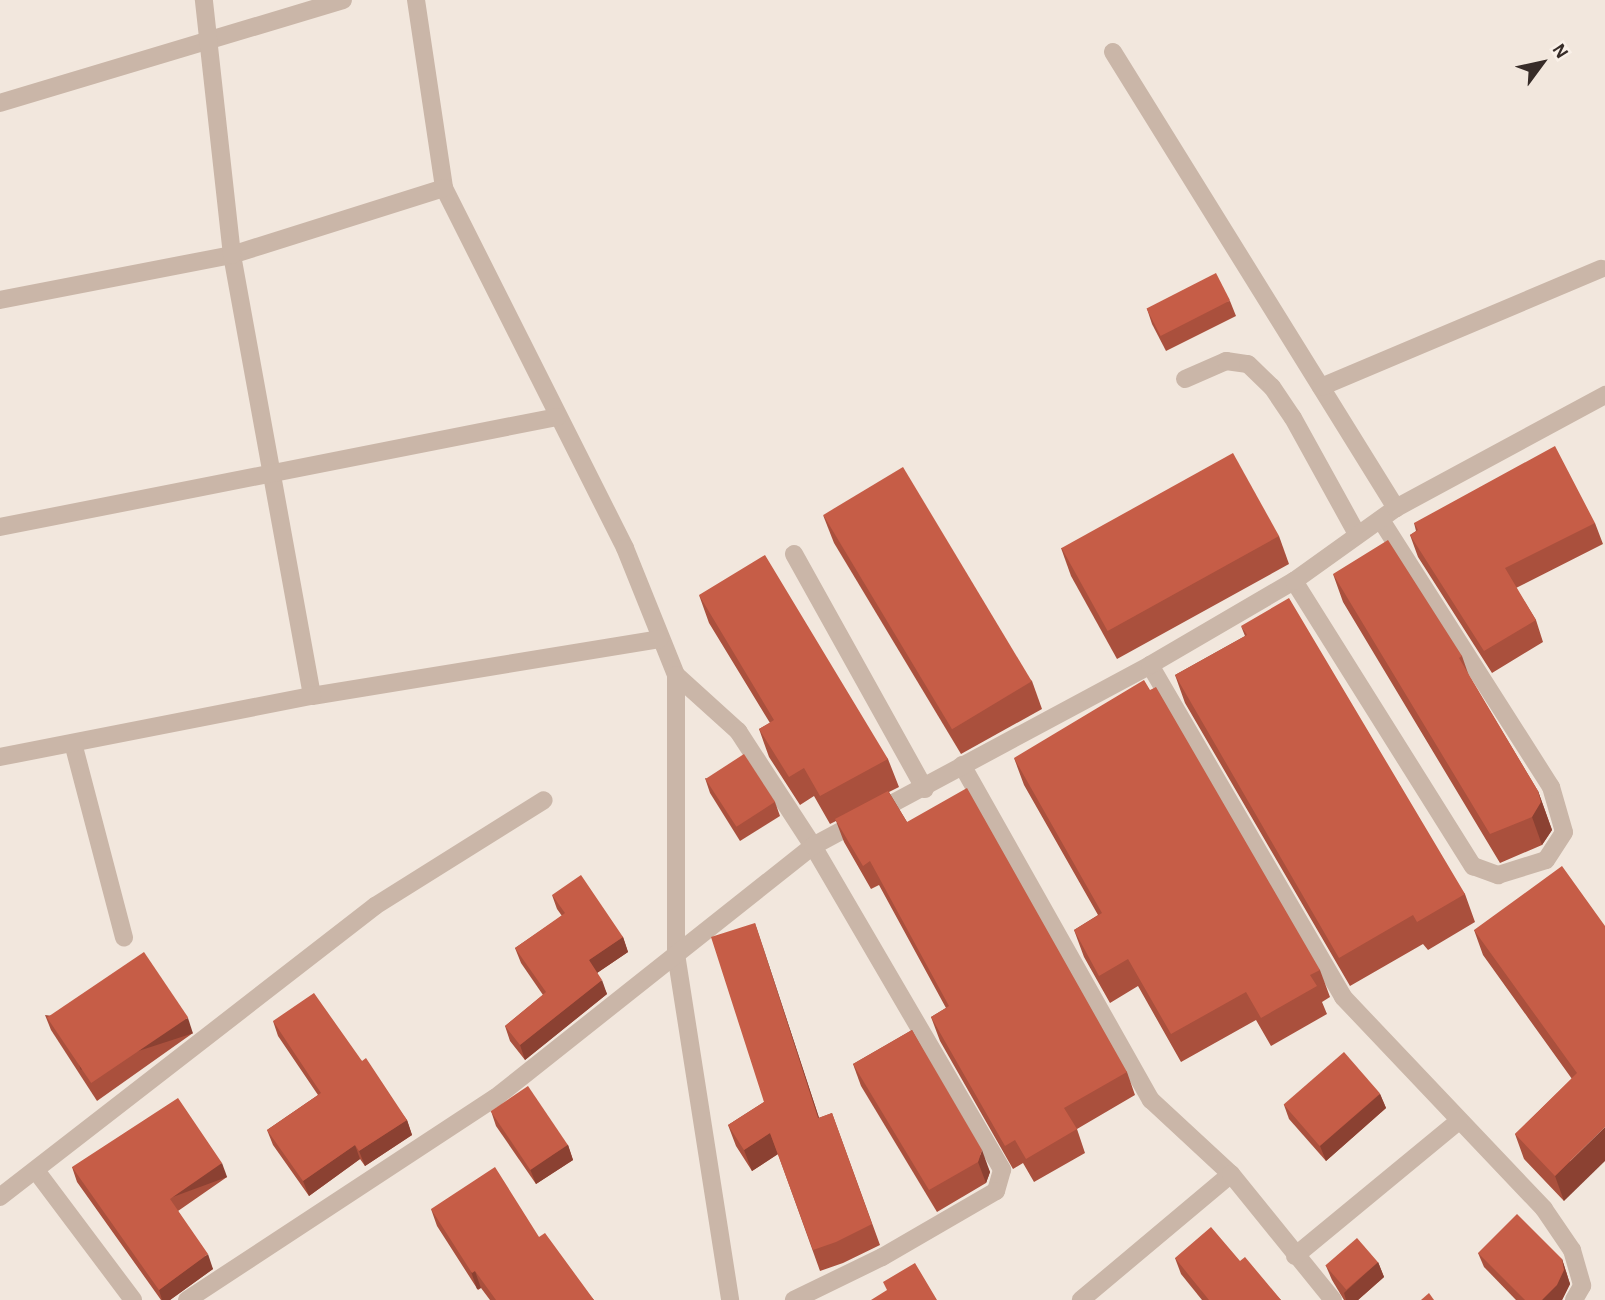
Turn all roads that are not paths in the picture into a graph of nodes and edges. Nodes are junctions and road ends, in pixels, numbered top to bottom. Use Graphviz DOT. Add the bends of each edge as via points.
graph roads {
  1 [pos="205,0"];
  2 [pos="343,0"];
  3 [pos="416,0"];
  4 [pos="211,38"];
  5 [pos="1113,52"];
  6 [pos="0,103"];
  7 [pos="444,188"];
  8 [pos="232,255"];
  9 [pos="1601,269"];
  10 [pos="0,300"];
  11 [pos="1185,379"];
  12 [pos="1321,387"];
  13 [pos="1605,395"];
  14 [pos="557,417"];
  15 [pos="272,475"];
  16 [pos="1396,508"];
  17 [pos="1382,522"];
  18 [pos="0,527"];
  19 [pos="1356,534"];
  20 [pos="794,554"];
  21 [pos="1294,581"];
  22 [pos="659,639"];
  23 [pos="1150,665"];
  24 [pos="676,676"];
  25 [pos="313,696"];
  26 [pos="74,743"];
  27 [pos="0,757"];
  28 [pos="962,765"];
  29 [pos="925,789"];
  30 [pos="544,800"];
  31 [pos="813,846"];
  32 [pos="124,937"];
  33 [pos="676,954"];
  34 [pos="1459,1121"];
  35 [pos="37,1172"];
  36 [pos="1231,1174"];
  37 [pos="0,1197"];
  38 [pos="1295,1256"];
  39 [pos="134,1300"];
  40 [pos="187,1300"];
  41 [pos="730,1300"];
  42 [pos="794,1300"];
  43 [pos="1081,1300"];
  44 [pos="1333,1300"];
  45 [pos="1574,1300"];
  1 -- 4 [label="street"];
  2 -- 4 [label="street"];
  3 -- 7 [label="street"];
  4 -- 6 [label="street"];
  4 -- 8 [label="street"];
  5 -- 12 [label="street"];
  7 -- 8 [label="street"];
  7 -- 14 [label="street"];
  8 -- 10 [label="street"];
  8 -- 15 [label="street"];
  9 -- 12 [label="street"];
  11 -- 19 [label="street" via="1226,361 1248,364 1272,387 1293,418"];
  12 -- 16 [label="street"];
  13 -- 16 [label="street"];
  14 -- 15 [label="street"];
  14 -- 22 [label="street" via="625,548"];
  15 -- 18 [label="street"];
  15 -- 25 [label="street"];
  16 -- 17 [label="street"];
  17 -- 19 [label="street"];
  17 -- 21 [label="street" via="1551,788 1564,832 1546,860 1498,875 1473,866"];
  19 -- 21 [label="street"];
  20 -- 29 [label="street"];
  21 -- 23 [label="street"];
  22 -- 24 [label="street"];
  22 -- 25 [label="street"];
  23 -- 28 [label="street"];
  23 -- 34 [label="street" via="1343,997"];
  24 -- 31 [label="street" via="738,731"];
  24 -- 33 [label="street"];
  25 -- 26 [label="street"];
  26 -- 27 [label="street"];
  26 -- 32 [label="street"];
  28 -- 29 [label="street"];
  28 -- 36 [label="street" via="1151,1100"];
  29 -- 31 [label="street"];
  30 -- 35 [label="street" via="375,906"];
  31 -- 33 [label="street"];
  31 -- 42 [label="street" via="1002,1170 1002,1179 996,1191 882,1257"];
  33 -- 40 [label="street" via="495,1098"];
  33 -- 41 [label="street"];
  34 -- 38 [label="street"];
  34 -- 45 [label="street" via="1544,1209 1572,1250 1582,1286"];
  35 -- 37 [label="street"];
  35 -- 39 [label="street"];
  36 -- 38 [label="street"];
  36 -- 43 [label="street"];
  38 -- 44 [label="street"];
}
